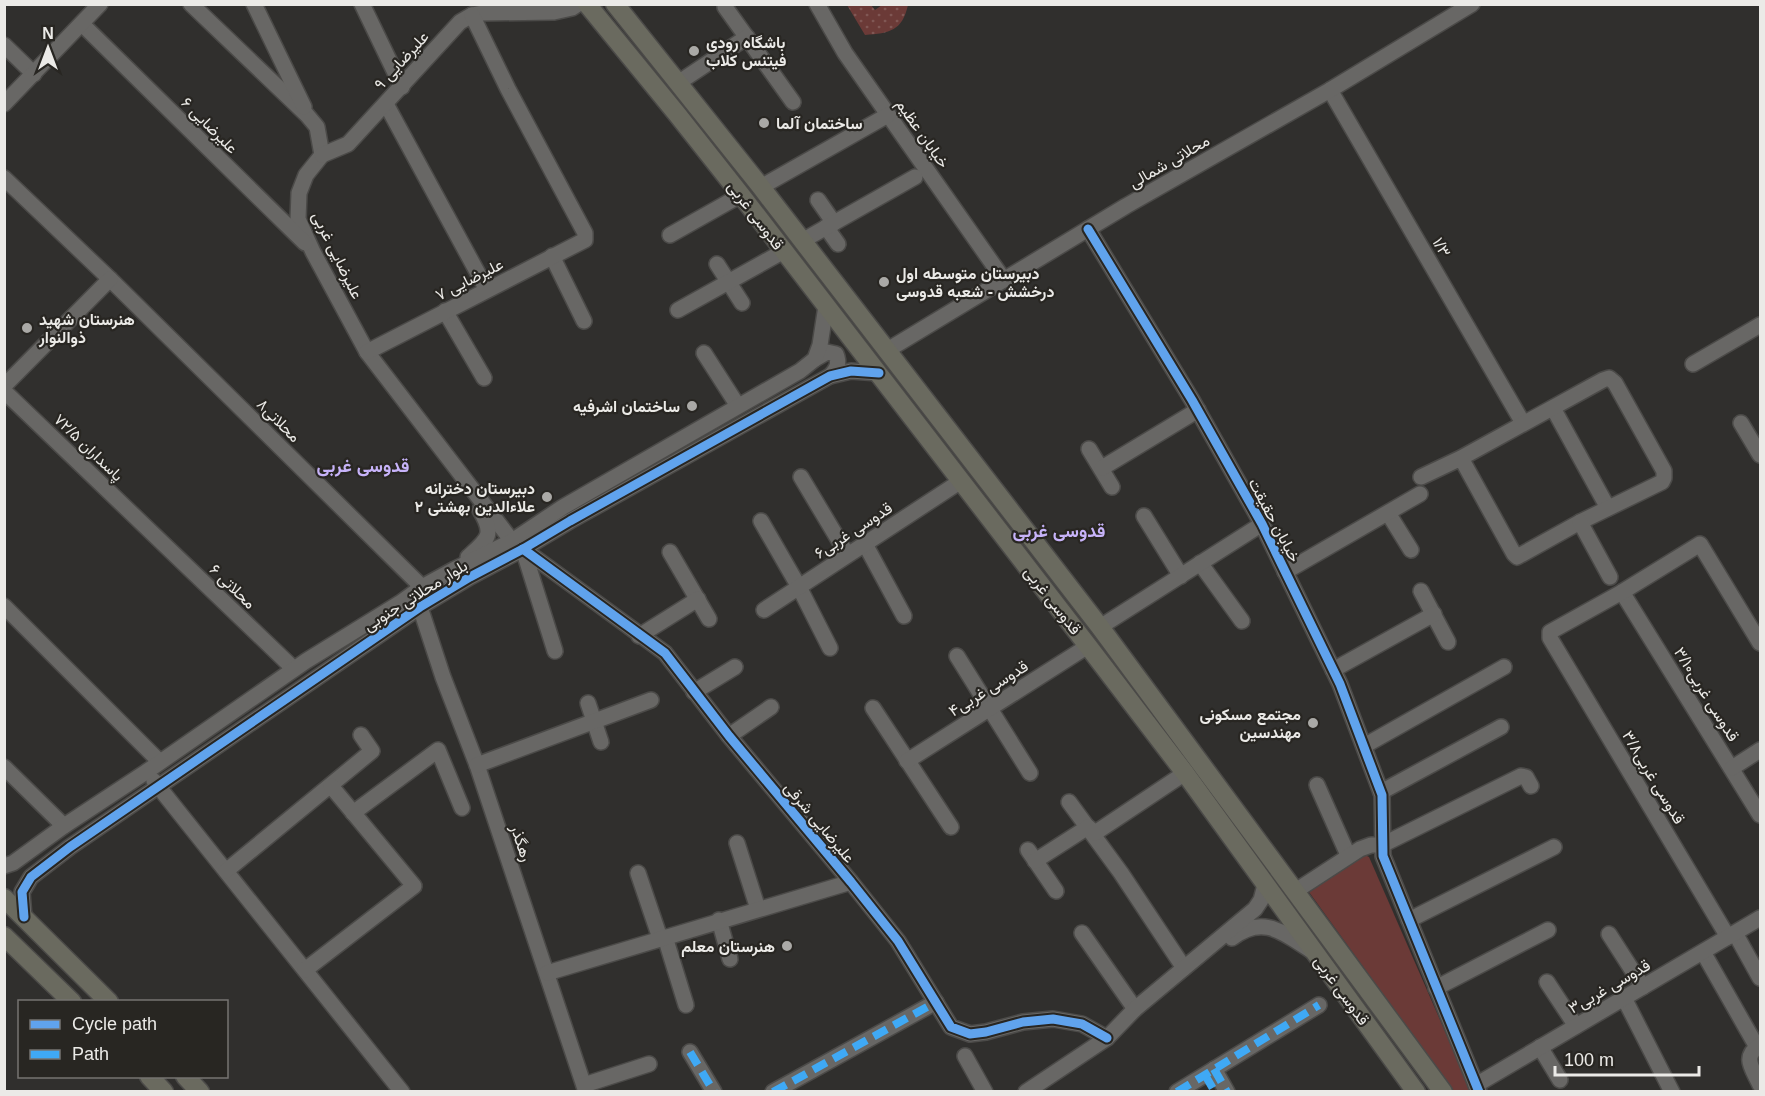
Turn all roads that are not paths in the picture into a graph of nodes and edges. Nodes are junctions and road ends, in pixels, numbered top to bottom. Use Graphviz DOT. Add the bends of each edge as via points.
graph roads {
  1 [pos="100,4"];
  2 [pos="191,4"];
  3 [pos="254,4"];
  4 [pos="362,4"];
  5 [pos="578,4"];
  6 [pos="587,4"];
  7 [pos="615,4"];
  8 [pos="817,4"];
  9 [pos="1472,4"];
  10 [pos="725,7"];
  11 [pos="514,8"];
  12 [pos="472,15"];
  13 [pos="82,24"];
  14 [pos="747,37"];
  15 [pos="4,45"];
  16 [pos="34,74"];
  17 [pos="678,83"];
  18 [pos="402,87"];
  19 [pos="1330,90"];
  20 [pos="793,102"];
  21 [pos="4,104"];
  22 [pos="386,104"];
  23 [pos="307,115"];
  24 [pos="888,115"];
  25 [pos="322,155"];
  26 [pos="915,177"];
  27 [pos="4,178"];
  28 [pos="761,187"];
  29 [pos="741,195"];
  30 [pos="818,200"];
  31 [pos="830,225"];
  32 [pos="1088,229"];
  33 [pos="670,235"];
  34 [pos="802,241"];
  35 [pos="838,244"];
  36 [pos="784,251"];
  37 [pos="313,252"];
  38 [pos="552,256"];
  39 [pos="717,264"];
  40 [pos="110,279"];
  41 [pos="1004,280"];
  42 [pos="728,282"];
  43 [pos="487,290"];
  44 [pos="742,303"];
  45 [pos="826,306"];
  46 [pos="678,310"];
  47 [pos="445,311"];
  48 [pos="584,321"];
  49 [pos="1761,325"];
  50 [pos="886,351"];
  51 [pos="367,352"];
  52 [pos="704,353"];
  53 [pos="814,359"];
  54 [pos="1693,364"];
  55 [pos="879,373"];
  56 [pos="831,376"];
  57 [pos="484,378"];
  58 [pos="4,387"];
  59 [pos="4,391"];
  60 [pos="738,406"];
  61 [pos="1553,408"];
  62 [pos="1198,410"];
  63 [pos="1523,423"];
  64 [pos="1741,423"];
  65 [pos="1089,449"];
  66 [pos="1761,455"];
  67 [pos="1461,458"];
  68 [pos="1102,468"];
  69 [pos="459,474"];
  70 [pos="801,477"];
  71 [pos="1421,477"];
  72 [pos="961,481"];
  73 [pos="1112,487"];
  74 [pos="1420,494"];
  75 [pos="1608,508"];
  76 [pos="1388,513"];
  77 [pos="1144,516"];
  78 [pos="761,521"];
  79 [pos="1580,522"];
  80 [pos="1262,524"];
  81 [pos="148,529"];
  82 [pos="865,544"];
  83 [pos="518,545"];
  84 [pos="1037,546"];
  85 [pos="1411,550"];
  86 [pos="670,552"];
  87 [pos="847,554"];
  88 [pos="1021,559"];
  89 [pos="1200,563"];
  90 [pos="455,569"];
  91 [pos="1285,572"];
  92 [pos="1181,576"];
  93 [pos="1610,577"];
  94 [pos="422,587"];
  95 [pos="799,587"];
  96 [pos="1421,591"];
  97 [pos="1622,592"];
  98 [pos="698,599"];
  99 [pos="4,606"];
  100 [pos="420,607"];
  101 [pos="764,610"];
  102 [pos="1434,614"];
  103 [pos="904,616"];
  104 [pos="709,619"];
  105 [pos="1242,621"];
  106 [pos="1100,627"];
  107 [pos="639,636"];
  108 [pos="1448,642"];
  109 [pos="1761,643"];
  110 [pos="1088,646"];
  111 [pos="831,648"];
  112 [pos="555,651"];
  113 [pos="957,657"];
  114 [pos="735,666"];
  115 [pos="1504,667"];
  116 [pos="294,669"];
  117 [pos="1333,670"];
  118 [pos="694,692"];
  119 [pos="651,700"];
  120 [pos="588,703"];
  121 [pos="771,707"];
  122 [pos="873,708"];
  123 [pos="990,708"];
  124 [pos="594,721"];
  125 [pos="1501,727"];
  126 [pos="360,735"];
  127 [pos="729,736"];
  128 [pos="601,742"];
  129 [pos="1175,745"];
  130 [pos="1364,746"];
  131 [pos="1761,750"];
  132 [pos="907,761"];
  133 [pos="160,762"];
  134 [pos="477,765"];
  135 [pos="4,767"];
  136 [pos="1732,768"];
  137 [pos="146,772"];
  138 [pos="1030,773"];
  139 [pos="1185,773"];
  140 [pos="1317,784"];
  141 [pos="331,786"];
  142 [pos="1531,786"];
  143 [pos="159,787"];
  144 [pos="1381,792"];
  145 [pos="1069,802"];
  146 [pos="462,808"];
  147 [pos="353,813"];
  148 [pos="1761,815"];
  149 [pos="64,826"];
  150 [pos="951,827"];
  151 [pos="1088,827"];
  152 [pos="736,843"];
  153 [pos="1382,845"];
  154 [pos="1554,847"];
  155 [pos="1348,855"];
  156 [pos="9,865"];
  157 [pos="226,871"];
  158 [pos="638,873"];
  159 [pos="31,877"];
  160 [pos="851,882"];
  161 [pos="1265,885"];
  162 [pos="1056,891"];
  163 [pos="1294,892"];
  164 [pos="4,898"];
  165 [pos="758,909"];
  166 [pos="24,917"];
  167 [pos="1761,918"];
  168 [pos="719,920"];
  169 [pos="1409,920"];
  170 [pos="1548,930"];
  171 [pos="1082,933"];
  172 [pos="1609,934"];
  173 [pos="1732,935"];
  174 [pos="4,936"];
  175 [pos="662,938"];
  176 [pos="1315,952"];
  177 [pos="1703,952"];
  178 [pos="1199,956"];
  179 [pos="730,959"];
  180 [pos="1184,968"];
  181 [pos="305,970"];
  182 [pos="547,973"];
  183 [pos="1761,978"];
  184 [pos="1547,982"];
  185 [pos="1643,987"];
  186 [pos="1436,988"];
  187 [pos="1624,998"];
  188 [pos="70,1000"];
  189 [pos="107,1000"];
  190 [pos="936,1002"];
  191 [pos="686,1005"];
  192 [pos="1319,1005"];
  193 [pos="1135,1009"];
  194 [pos="1576,1026"];
  195 [pos="1107,1038"];
  196 [pos="1759,1046"];
  197 [pos="1540,1047"];
  198 [pos="690,1052"];
  199 [pos="965,1056"];
  200 [pos="649,1064"];
  201 [pos="1068,1065"];
  202 [pos="1209,1072"];
  203 [pos="150,1078"];
  204 [pos="185,1078"];
  205 [pos="1560,1080"];
  206 [pos="1761,1085"];
  207 [pos="797,1086"];
  208 [pos="585,1088"];
  209 [pos="1477,1088"];
  210 [pos="164,1092"];
  211 [pos="200,1092"];
  212 [pos="402,1092"];
  213 [pos="714,1092"];
  214 [pos="773,1092"];
  215 [pos="985,1092"];
  216 [pos="1026,1092"];
  217 [pos="1046,1092"];
  218 [pos="1178,1092"];
  219 [pos="1215,1092"];
  220 [pos="1227,1092"];
  221 [pos="1416,1092"];
  222 [pos="1443,1092"];
  223 [pos="1672,1092"];
  1 -- 13 [label="street"];
  2 -- 23 [label="street"];
  3 -- 23 [label="street"];
  4 -- 18 [label="street"];
  5 -- 11 [label="street" via="554,12"];
  6 -- 29 [label="main road, قدوسی غربی"];
  7 -- 17 [label="main road, قدوسی غربی"];
  8 -- 24 [label="street, خیابان عظیم"];
  9 -- 19 [label="street, محلاتی شمالی"];
  10 -- 14 [label="street"];
  11 -- 12 [label="street"];
  12 -- 18 [label="street, ۹ علیرضایی" via="460,22"];
  12 -- 38 [label="street, ۷ علیرضایی" via="586,237"];
  13 -- 16 [label="street"];
  13 -- 37 [label="street, ۶ علیرضایی"];
  14 -- 17 [label="street"];
  14 -- 20 [label="street"];
  15 -- 16 [label="street"];
  16 -- 21 [label="street"];
  17 -- 28 [label="main road, قدوسی غربی"];
  18 -- 22 [label="street, ۹ علیرضایی"];
  19 -- 32 [label="street, محلاتی شمالی"];
  19 -- 63 [label="street, ۱/۳"];
  22 -- 25 [label="street, ۹ علیرضایی" via="348,144"];
  22 -- 43 [label="street"];
  23 -- 25 [label="street" via="317,127"];
  24 -- 28 [label="street"];
  24 -- 41 [label="street, خیابان عظیم"];
  25 -- 37 [label="street, علیرضایی غربی" via="306,175 299,193 298,219"];
  26 -- 31 [label="street"];
  27 -- 40 [label="street, محلاتی۸"];
  28 -- 34 [label="main road, قدوسی غربی"];
  29 -- 33 [label="street"];
  29 -- 36 [label="main road, قدوسی غربی"];
  30 -- 31 [label="street"];
  31 -- 34 [label="street"];
  31 -- 35 [label="street"];
  32 -- 41 [label="street, محلاتی شمالی"];
  32 -- 62 [label="street, خیابان حقیقت"];
  34 -- 50 [label="main road, قدوسی غربی"];
  36 -- 42 [label="street"];
  36 -- 45 [label="main road, قدوسی غربی"];
  37 -- 51 [label="street, علیرضایی غربی"];
  38 -- 43 [label="street, ۷ علیرضایی"];
  38 -- 48 [label="street"];
  39 -- 42 [label="street"];
  40 -- 58 [label="street"];
  40 -- 94 [label="street, محلاتی۸"];
  41 -- 50 [label="street, محلاتی شمالی"];
  42 -- 44 [label="street"];
  42 -- 46 [label="street"];
  43 -- 47 [label="street, ۷ علیرضایی"];
  45 -- 53 [label="street"];
  45 -- 55 [label="main road, قدوسی غربی"];
  47 -- 51 [label="street, ۷ علیرضایی"];
  47 -- 57 [label="street"];
  49 -- 54 [label="street"];
  50 -- 84 [label="main road, قدوسی غربی"];
  51 -- 69 [label="street, علیرضایی غربی"];
  52 -- 60 [label="street"];
  53 -- 56 [label="street" via="827,352 836,354 837,367"];
  53 -- 60 [label="street, بلوار محلاتی جنوبی" via="801,371"];
  55 -- 56 [label="street, بلوار محلاتی جنوبی" via="851,371"];
  55 -- 72 [label="main road, قدوسی غربی"];
  56 -- 83 [label="street, بلوار محلاتی جنوبی" via="570,521"];
  59 -- 81 [label="street, ۷۲/۵ پاسداران"];
  60 -- 83 [label="street, بلوار محلاتی جنوبی" via="562,507"];
  61 -- 63 [label="street"];
  61 -- 75 [label="street"];
  61 -- 75 [label="street" via="1609,378 1664,471 1662,482"];
  62 -- 68 [label="street"];
  62 -- 80 [label="street, خیابان حقیقت"];
  63 -- 67 [label="street"];
  64 -- 66 [label="street"];
  65 -- 68 [label="street"];
  67 -- 71 [label="street"];
  67 -- 79 [label="street" via="1517,557"];
  68 -- 73 [label="street"];
  69 -- 83 [label="street, علیرضایی غربی"];
  69 -- 90 [label="street, علیرضایی غربی" via="488,523 489,534"];
  70 -- 87 [label="street"];
  72 -- 82 [label="street, قدوسی غربی۶"];
  72 -- 88 [label="main road, قدوسی غربی"];
  74 -- 76 [label="street"];
  75 -- 79 [label="street"];
  76 -- 85 [label="street"];
  76 -- 91 [label="street"];
  77 -- 92 [label="street"];
  78 -- 95 [label="street"];
  79 -- 93 [label="street"];
  80 -- 89 [label="street"];
  80 -- 91 [label="street, خیابان حقیقت"];
  81 -- 116 [label="street, ۶ محلاتی"];
  82 -- 87 [label="street, قدوسی غربی۶"];
  82 -- 103 [label="street"];
  83 -- 90 [label="street, بلوار محلاتی جنوبی"];
  83 -- 100 [label="street, بلوار محلاتی جنوبی"];
  83 -- 107 [label="street, علیرضایی شرقی"];
  83 -- 112 [label="street"];
  84 -- 88 [label="main road"];
  84 -- 106 [label="main road, قدوسی غربی"];
  86 -- 98 [label="street"];
  87 -- 95 [label="street, قدوسی غربی۶"];
  88 -- 110 [label="main road, قدوسی غربی"];
  89 -- 92 [label="street"];
  89 -- 105 [label="street"];
  90 -- 94 [label="street, بلوار محلاتی جنوبی"];
  91 -- 117 [label="street, خیابان حقیقت"];
  92 -- 106 [label="street"];
  94 -- 116 [label="street, بلوار محلاتی جنوبی"];
  95 -- 101 [label="street, قدوسی غربی۶"];
  95 -- 111 [label="street"];
  96 -- 102 [label="street"];
  97 -- 109 [label="street" via="1700,544"];
  97 -- 136 [label="street, قدوسی غربی۳/۱۰"];
  97 -- 173 [label="street, قدوسی غربی۳/۸" via="1551,632 1550,638"];
  98 -- 104 [label="street"];
  98 -- 107 [label="street"];
  99 -- 133 [label="street"];
  100 -- 134 [label="street, رهگذر"];
  100 -- 143 [label="street, بلوار محلاتی جنوبی"];
  102 -- 108 [label="street"];
  102 -- 117 [label="street"];
  106 -- 129 [label="main road, قدوسی غربی"];
  107 -- 118 [label="street, علیرضایی شرقی" via="665,653"];
  110 -- 123 [label="street, قدوسی غربی۴"];
  110 -- 129 [label="main road, قدوسی غربی"];
  113 -- 123 [label="street"];
  114 -- 118 [label="street"];
  115 -- 130 [label="street"];
  116 -- 133 [label="street, بلوار محلاتی جنوبی"];
  117 -- 130 [label="street, خیابان حقیقت"];
  118 -- 127 [label="street, علیرضایی شرقی"];
  119 -- 124 [label="street"];
  120 -- 124 [label="street"];
  121 -- 127 [label="street"];
  122 -- 132 [label="street"];
  123 -- 132 [label="street, قدوسی غربی۴"];
  123 -- 138 [label="street"];
  124 -- 128 [label="street"];
  124 -- 134 [label="street"];
  125 -- 144 [label="street"];
  126 -- 141 [label="street" via="372,751"];
  127 -- 160 [label="street, علیرضایی شرقی"];
  129 -- 139 [label="main road, قدوسی غربی"];
  129 -- 163 [label="main road, قدوسی غربی"];
  130 -- 144 [label="street, خیابان حقیقت"];
  131 -- 136 [label="street"];
  132 -- 150 [label="street"];
  133 -- 137 [label="street, بلوار محلاتی جنوبی"];
  134 -- 182 [label="street, رهگذر"];
  135 -- 149 [label="street"];
  136 -- 148 [label="street, قدوسی غربی۳/۱۰"];
  137 -- 143 [label="street"];
  137 -- 149 [label="street, بلوار محلاتی جنوبی"];
  139 -- 151 [label="street" via="1095,833"];
  139 -- 161 [label="main road, قدوسی غربی"];
  140 -- 155 [label="street"];
  141 -- 147 [label="street"];
  141 -- 157 [label="street"];
  142 -- 153 [label="street" via="1521,776"];
  143 -- 157 [label="street"];
  143 -- 159 [label="street, بلوار محلاتی جنوبی"];
  144 -- 153 [label="street, خیابان حقیقت"];
  145 -- 151 [label="street"];
  146 -- 147 [label="street" via="438,750"];
  147 -- 181 [label="street" via="414,886"];
  149 -- 156 [label="street, بلوار محلاتی جنوبی"];
  151 -- 162 [label="street" via="1032,856"];
  151 -- 180 [label="street"];
  152 -- 165 [label="street"];
  153 -- 155 [label="street" via="1371,845"];
  153 -- 169 [label="street, خیابان حقیقت"];
  154 -- 169 [label="street"];
  155 -- 163 [label="street"];
  156 -- 159 [label="street" via="16,877"];
  157 -- 181 [label="street"];
  158 -- 175 [label="street"];
  159 -- 166 [label="street" via="22,892"];
  160 -- 165 [label="street"];
  160 -- 190 [label="street, علیرضایی شرقی" via="898,941"];
  161 -- 176 [label="main road, قدوسی غربی"];
  161 -- 178 [label="street" via="1256,909"];
  163 -- 222 [label="main road, قدوسی غربی"];
  164 -- 166 [label="main road"];
  165 -- 168 [label="street"];
  166 -- 189 [label="main road"];
  167 -- 173 [label="street, قدوسی غربی۳"];
  168 -- 175 [label="street"];
  168 -- 179 [label="street"];
  169 -- 186 [label="street, خیابان حقیقت"];
  170 -- 186 [label="street"];
  171 -- 193 [label="street"];
  172 -- 185 [label="street"];
  173 -- 177 [label="street, قدوسی غربی۳"];
  173 -- 183 [label="street, قدوسی غربی۳/۸"];
  174 -- 188 [label="main road"];
  175 -- 182 [label="street"];
  175 -- 191 [label="street"];
  176 -- 178 [label="street" via="1278,929 1256,926 1238,933 1207,956"];
  176 -- 221 [label="main road, قدوسی غربی"];
  177 -- 185 [label="street, قدوسی غربی۳"];
  177 -- 196 [label="street"];
  178 -- 180 [label="street"];
  180 -- 193 [label="street"];
  181 -- 212 [label="street"];
  182 -- 208 [label="street, رهگذر"];
  184 -- 194 [label="street"];
  185 -- 187 [label="street, قدوسی غربی۳"];
  186 -- 209 [label="street, خیابان حقیقت"];
  187 -- 194 [label="street, قدوسی غربی۳"];
  187 -- 223 [label="street"];
  190 -- 195 [label="street, علیرضایی شرقی" via="951,1027 970,1034 1053,1019 1082,1024"];
  190 -- 207 [label="street"];
  192 -- 202 [label="street"];
  193 -- 195 [label="street"];
  194 -- 197 [label="street, قدوسی غربی۳"];
  195 -- 201 [label="street"];
  196 -- 206 [label="street" via="1749,1057"];
  197 -- 205 [label="street"];
  197 -- 209 [label="street, قدوسی غربی۳"];
  198 -- 213 [label="street"];
  199 -- 215 [label="street"];
  200 -- 208 [label="street"];
  201 -- 216 [label="street"];
  201 -- 217 [label="street"];
  202 -- 218 [label="street"];
  202 -- 219 [label="street"];
  202 -- 220 [label="street"];
  203 -- 210 [label="main road"];
  204 -- 211 [label="main road"];
  207 -- 214 [label="street"];
}
